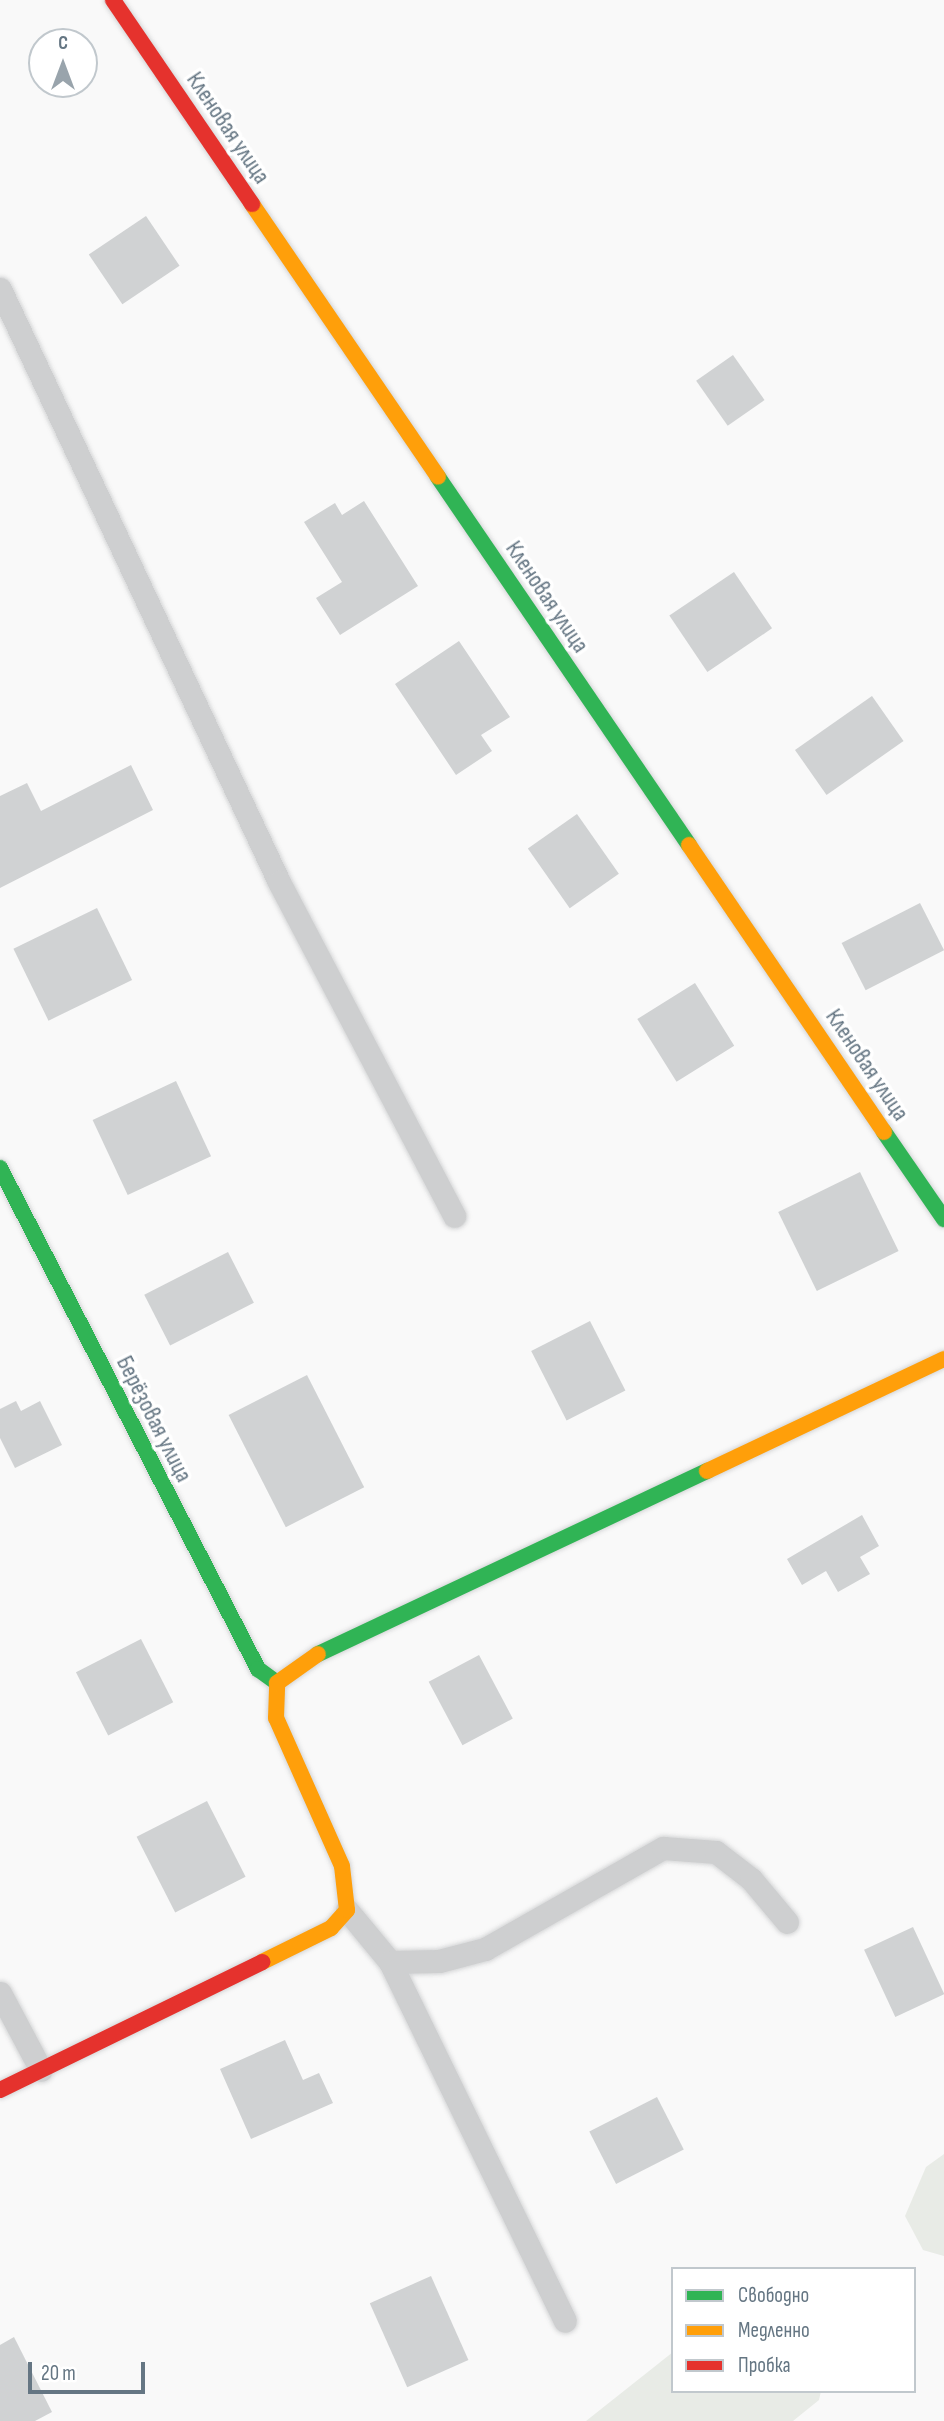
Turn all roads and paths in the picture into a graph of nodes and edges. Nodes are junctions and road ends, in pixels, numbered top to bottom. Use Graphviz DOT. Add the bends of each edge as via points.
graph roads {
  1 [pos="113,0"];
  2 [pos="0,289"];
  3 [pos="0,1168"];
  4 [pos="454,1216"];
  5 [pos="944,1219"];
  6 [pos="944,1359"];
  7 [pos="277,1683"];
  8 [pos="347,1910"];
  9 [pos="787,1922"];
  10 [pos="390,1962"];
  11 [pos="0,1993"];
  12 [pos="41,2070"];
  13 [pos="0,2090"];
  14 [pos="565,2320"];
  1 -- 5 [label="street, Кленовая улица"];
  2 -- 4 [label="lane" via="279,882"];
  3 -- 7 [label="street, Берёзовая улица" via="258,1669"];
  6 -- 7 [label="street" via="311,1657"];
  7 -- 8 [label="street" via="276,1718 342,1866"];
  8 -- 10 [label="lane"];
  8 -- 12 [label="street" via="331,1928"];
  9 -- 10 [label="lane" via="751,1879 716,1852 663,1848 485,1949 439,1961"];
  10 -- 14 [label="lane"];
  11 -- 12 [label="lane"];
  12 -- 13 [label="street"];
}
